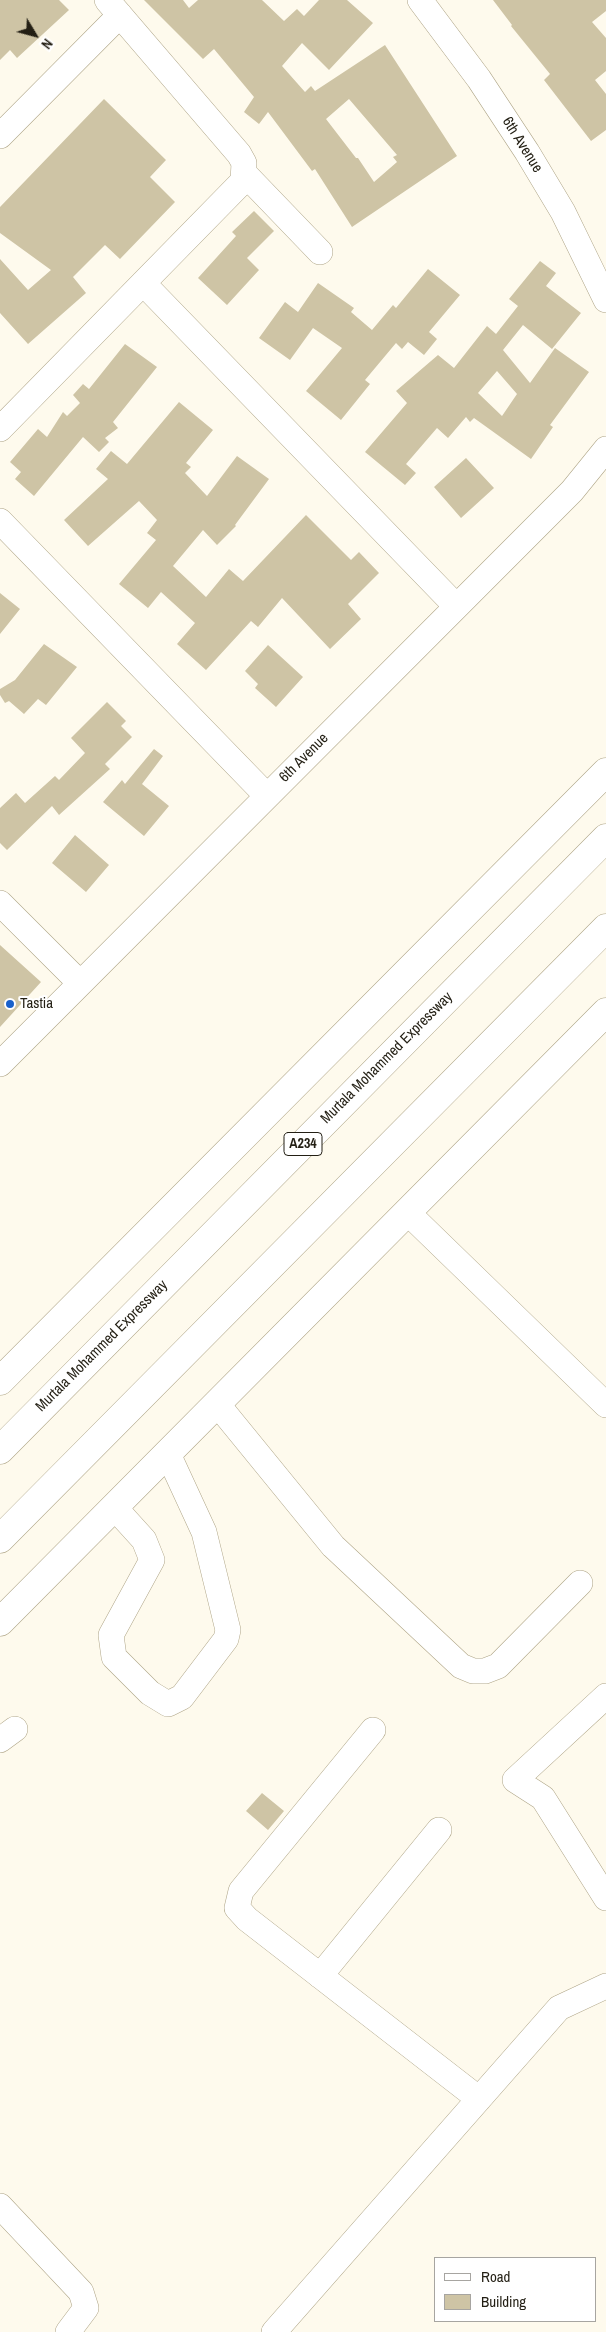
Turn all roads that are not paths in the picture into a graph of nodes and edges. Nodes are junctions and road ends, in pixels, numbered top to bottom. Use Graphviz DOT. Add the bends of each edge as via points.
graph roads {
  1 [pos="420,0"];
  2 [pos="114,8"];
  3 [pos="0,136"];
  4 [pos="244,173"];
  5 [pos="320,252"];
  6 [pos="143,283"];
  7 [pos="606,300"];
  8 [pos="0,429"];
  9 [pos="606,450"];
  10 [pos="0,521"];
  11 [pos="456,605"];
  12 [pos="606,772"];
  13 [pos="267,796"];
  14 [pos="606,838"];
  15 [pos="0,903"];
  16 [pos="606,928"];
  17 [pos="80,983"];
  18 [pos="604,1019"];
  19 [pos="0,1064"];
  20 [pos="408,1213"];
  21 [pos="0,1381"];
  22 [pos="606,1405"];
  23 [pos="218,1406"];
  24 [pos="0,1450"];
  25 [pos="168,1454"];
  26 [pos="115,1508"];
  27 [pos="0,1539"];
  28 [pos="580,1583"];
  29 [pos="0,1622"];
  30 [pos="606,1696"];
  31 [pos="373,1730"];
  32 [pos="439,1830"];
  33 [pos="606,1898"];
  34 [pos="320,1976"];
  35 [pos="606,1986"];
  36 [pos="479,2099"];
  37 [pos="0,2206"];
  38 [pos="68,2332"];
  39 [pos="274,2332"];
  1 -- 7 [label="street, 6th Avenue" via="479,79 527,152 563,212"];
  2 -- 3 [label="street"];
  2 -- 4 [label="street" via="240,154"];
  4 -- 5 [label="street"];
  4 -- 6 [label="street" via="243,181 234,191"];
  6 -- 8 [label="street"];
  6 -- 11 [label="street"];
  9 -- 11 [label="street, 6th Avenue" via="572,491"];
  10 -- 13 [label="street"];
  11 -- 13 [label="street, 6th Avenue"];
  12 -- 21 [label="highway"];
  13 -- 17 [label="street, 6th Avenue"];
  14 -- 24 [label="highway, Murtala Mohammed Expressway / A234"];
  15 -- 17 [label="street"];
  16 -- 27 [label="highway"];
  17 -- 19 [label="street, 6th Avenue"];
  18 -- 20 [label="highway"];
  20 -- 22 [label="street"];
  20 -- 23 [label="highway"];
  23 -- 25 [label="highway"];
  23 -- 28 [label="street" via="333,1546 462,1666 473,1671 498,1666"];
  25 -- 26 [label="highway"];
  25 -- 26 [label="street" via="204,1532 228,1630 226,1639 182,1697 168,1704 150,1693 114,1657 111,1635 152,1560 144,1540"];
  26 -- 29 [label="highway"];
  30 -- 33 [label="street" via="515,1780 543,1798"];
  31 -- 34 [label="street" via="241,1891 238,1908 247,1919"];
  32 -- 34 [label="street"];
  34 -- 36 [label="street"];
  35 -- 36 [label="street" via="559,2008"];
  36 -- 39 [label="street"];
  37 -- 38 [label="street" via="81,2292 86,2308"];
}
